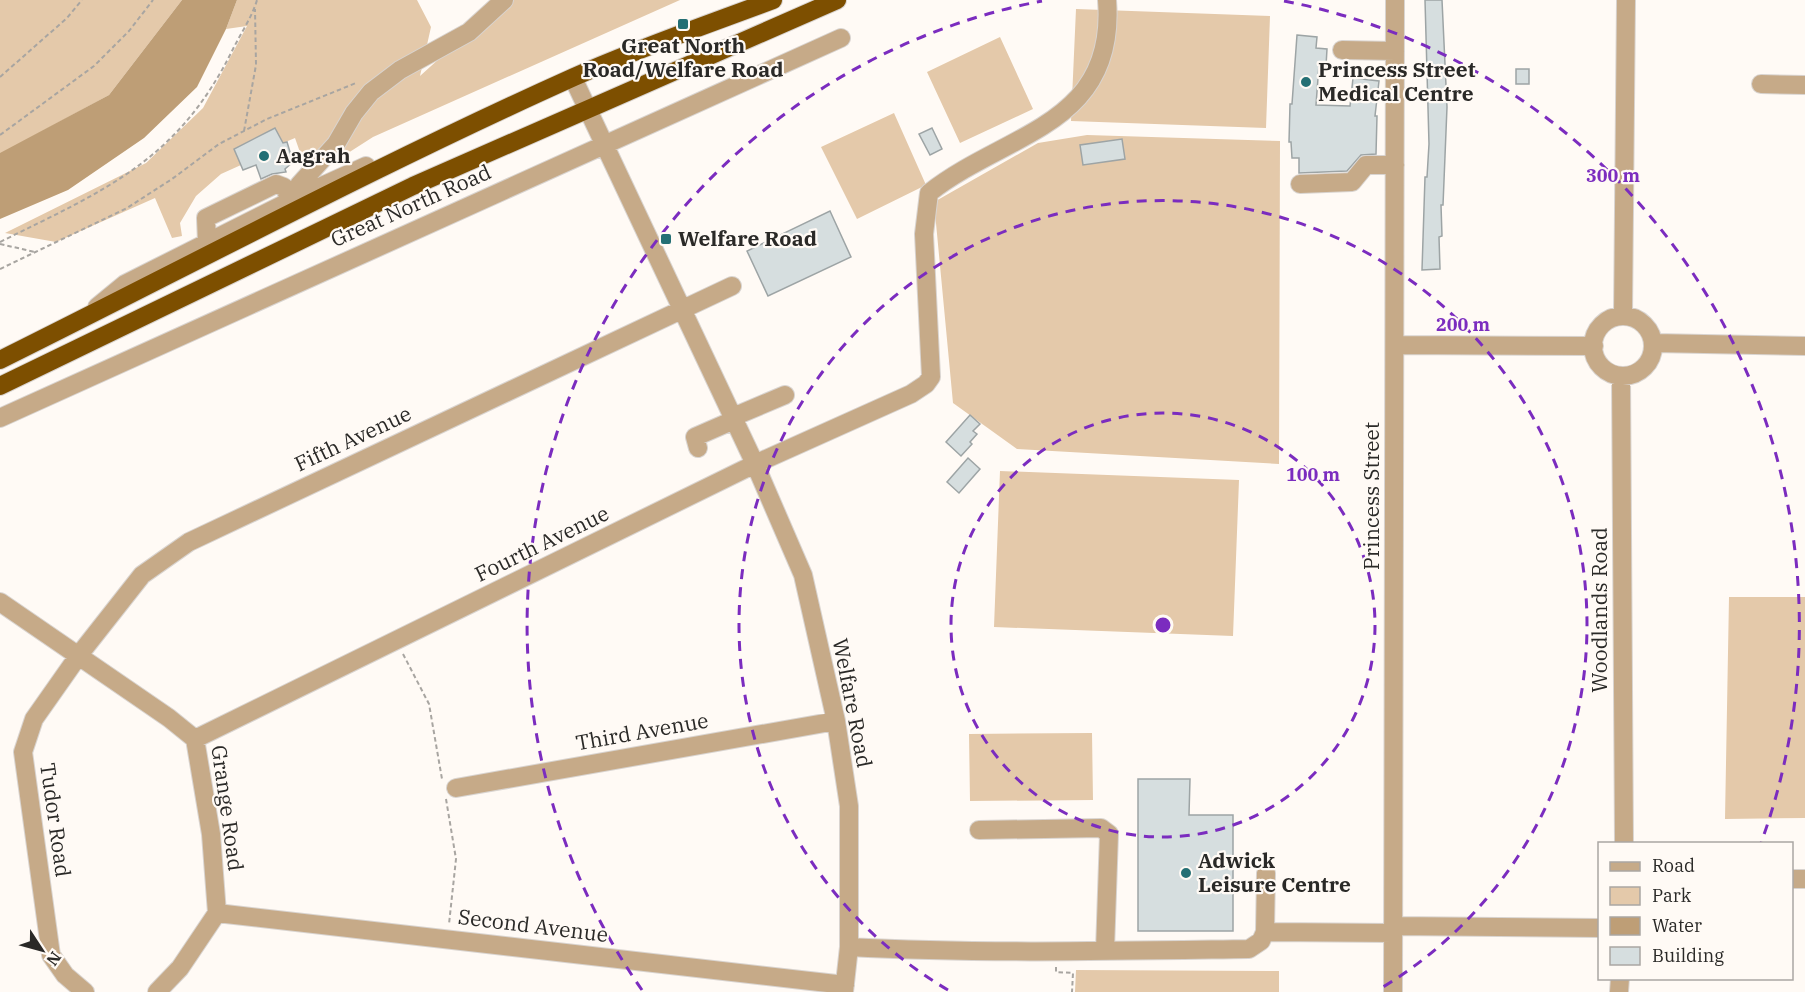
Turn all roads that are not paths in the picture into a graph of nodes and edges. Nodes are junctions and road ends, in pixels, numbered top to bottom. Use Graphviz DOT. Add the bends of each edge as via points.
graph roads {
  1 [pos="504,0"];
  2 [pos="773,0"];
  3 [pos="837,0"];
  4 [pos="1107,0"];
  5 [pos="1395,0"];
  6 [pos="1626,0"];
  7 [pos="841,38"];
  8 [pos="1342,50"];
  9 [pos="1395,51"];
  10 [pos="573,78"];
  11 [pos="1761,84"];
  12 [pos="1805,85"];
  13 [pos="587,108"];
  14 [pos="604,143"];
  15 [pos="397,162"];
  16 [pos="1395,165"];
  17 [pos="1300,184"];
  18 [pos="296,199"];
  19 [pos="732,286"];
  20 [pos="681,310"];
  21 [pos="1623,316"];
  22 [pos="84,318"];
  23 [pos="1654,343"];
  24 [pos="1395,345"];
  25 [pos="1594,346"];
  26 [pos="1805,346"];
  27 [pos="0,360"];
  28 [pos="1621,376"];
  29 [pos="0,386"];
  30 [pos="785,395"];
  31 [pos="0,418"];
  32 [pos="733,418"];
  33 [pos="698,448"];
  34 [pos="755,464"];
  35 [pos="0,602"];
  36 [pos="79,655"];
  37 [pos="836,721"];
  38 [pos="195,739"];
  39 [pos="448,786"];
  40 [pos="979,830"];
  41 [pos="1623,842"];
  42 [pos="1266,873"];
  43 [pos="217,913"];
  44 [pos="1598,928"];
  45 [pos="1393,929"];
  46 [pos="1265,932"];
  47 [pos="849,946"];
  48 [pos="1105,950"];
  49 [pos="844,988"];
  50 [pos="85,992"];
  51 [pos="157,992"];
  52 [pos="1393,992"];
  1 -- 18 [label="street" via="469,32 400,70 371,92 336,144 299,185"];
  2 -- 10 [label="highway, Great North Road"];
  3 -- 13 [label="highway, Great North Road"];
  4 -- 34 [label="street, Fourth Avenue" via="1108,36 1103,58 1080,95 1039,131 929,193 924,234 931,377 926,384"];
  5 -- 9 [label="street, Princess Street"];
  6 -- 21 [label="street"];
  7 -- 14 [label="street, Great North Road"];
  8 -- 9 [label="street"];
  9 -- 16 [label="street, Princess Street"];
  10 -- 13 [label="street, Welfare Road"];
  10 -- 15 [label="highway, Great North Road"];
  11 -- 12 [label="street"];
  13 -- 14 [label="street, Welfare Road"];
  13 -- 29 [label="highway, Great North Road" via="403,191"];
  14 -- 20 [label="street, Welfare Road"];
  14 -- 31 [label="street, Great North Road"];
  15 -- 18 [label="street" via="369,165"];
  15 -- 22 [label="highway, Great North Road"];
  16 -- 17 [label="street" via="1366,165 1352,182"];
  16 -- 24 [label="street, Princess Street"];
  18 -- 22 [label="street" via="125,284"];
  19 -- 20 [label="street, Fifth Avenue"];
  20 -- 32 [label="street, Welfare Road"];
  20 -- 36 [label="street, Fifth Avenue" via="189,542 142,575"];
  21 -- 23 [label="street" via="1641,321"];
  21 -- 25 [label="street" via="1604,323 1597,331"];
  22 -- 27 [label="highway, Great North Road"];
  23 -- 26 [label="street"];
  23 -- 28 [label="street" via="1645,368"];
  24 -- 25 [label="street"];
  24 -- 45 [label="street, Princess Street"];
  25 -- 28 [label="street" via="1604,369"];
  28 -- 41 [label="street, Woodlands Road"];
  30 -- 32 [label="street"];
  32 -- 33 [label="street" via="694,437"];
  32 -- 34 [label="street, Welfare Road"];
  34 -- 37 [label="street, Welfare Road" via="803,575"];
  34 -- 38 [label="street, Fourth Avenue"];
  35 -- 36 [label="street, Grange Road"];
  36 -- 38 [label="street, Grange Road"];
  36 -- 50 [label="street, Tudor Road" via="34,718 22,752 51,955 65,975"];
  37 -- 39 [label="street, Third Avenue"];
  37 -- 47 [label="street, Welfare Road" via="849,806"];
  38 -- 43 [label="street, Grange Road" via="211,834"];
  40 -- 48 [label="street" via="1101,828 1109,834"];
  42 -- 46 [label="street"];
  43 -- 49 [label="street, Second Avenue"];
  43 -- 51 [label="street" via="180,968"];
  44 -- 45 [label="street"];
  45 -- 46 [label="street"];
  45 -- 52 [label="street, Princess Street"];
  46 -- 48 [label="street" via="1261,941 1249,949"];
  47 -- 48 [label="street" via="950,952"];
  47 -- 49 [label="street, Welfare Road"];
}
